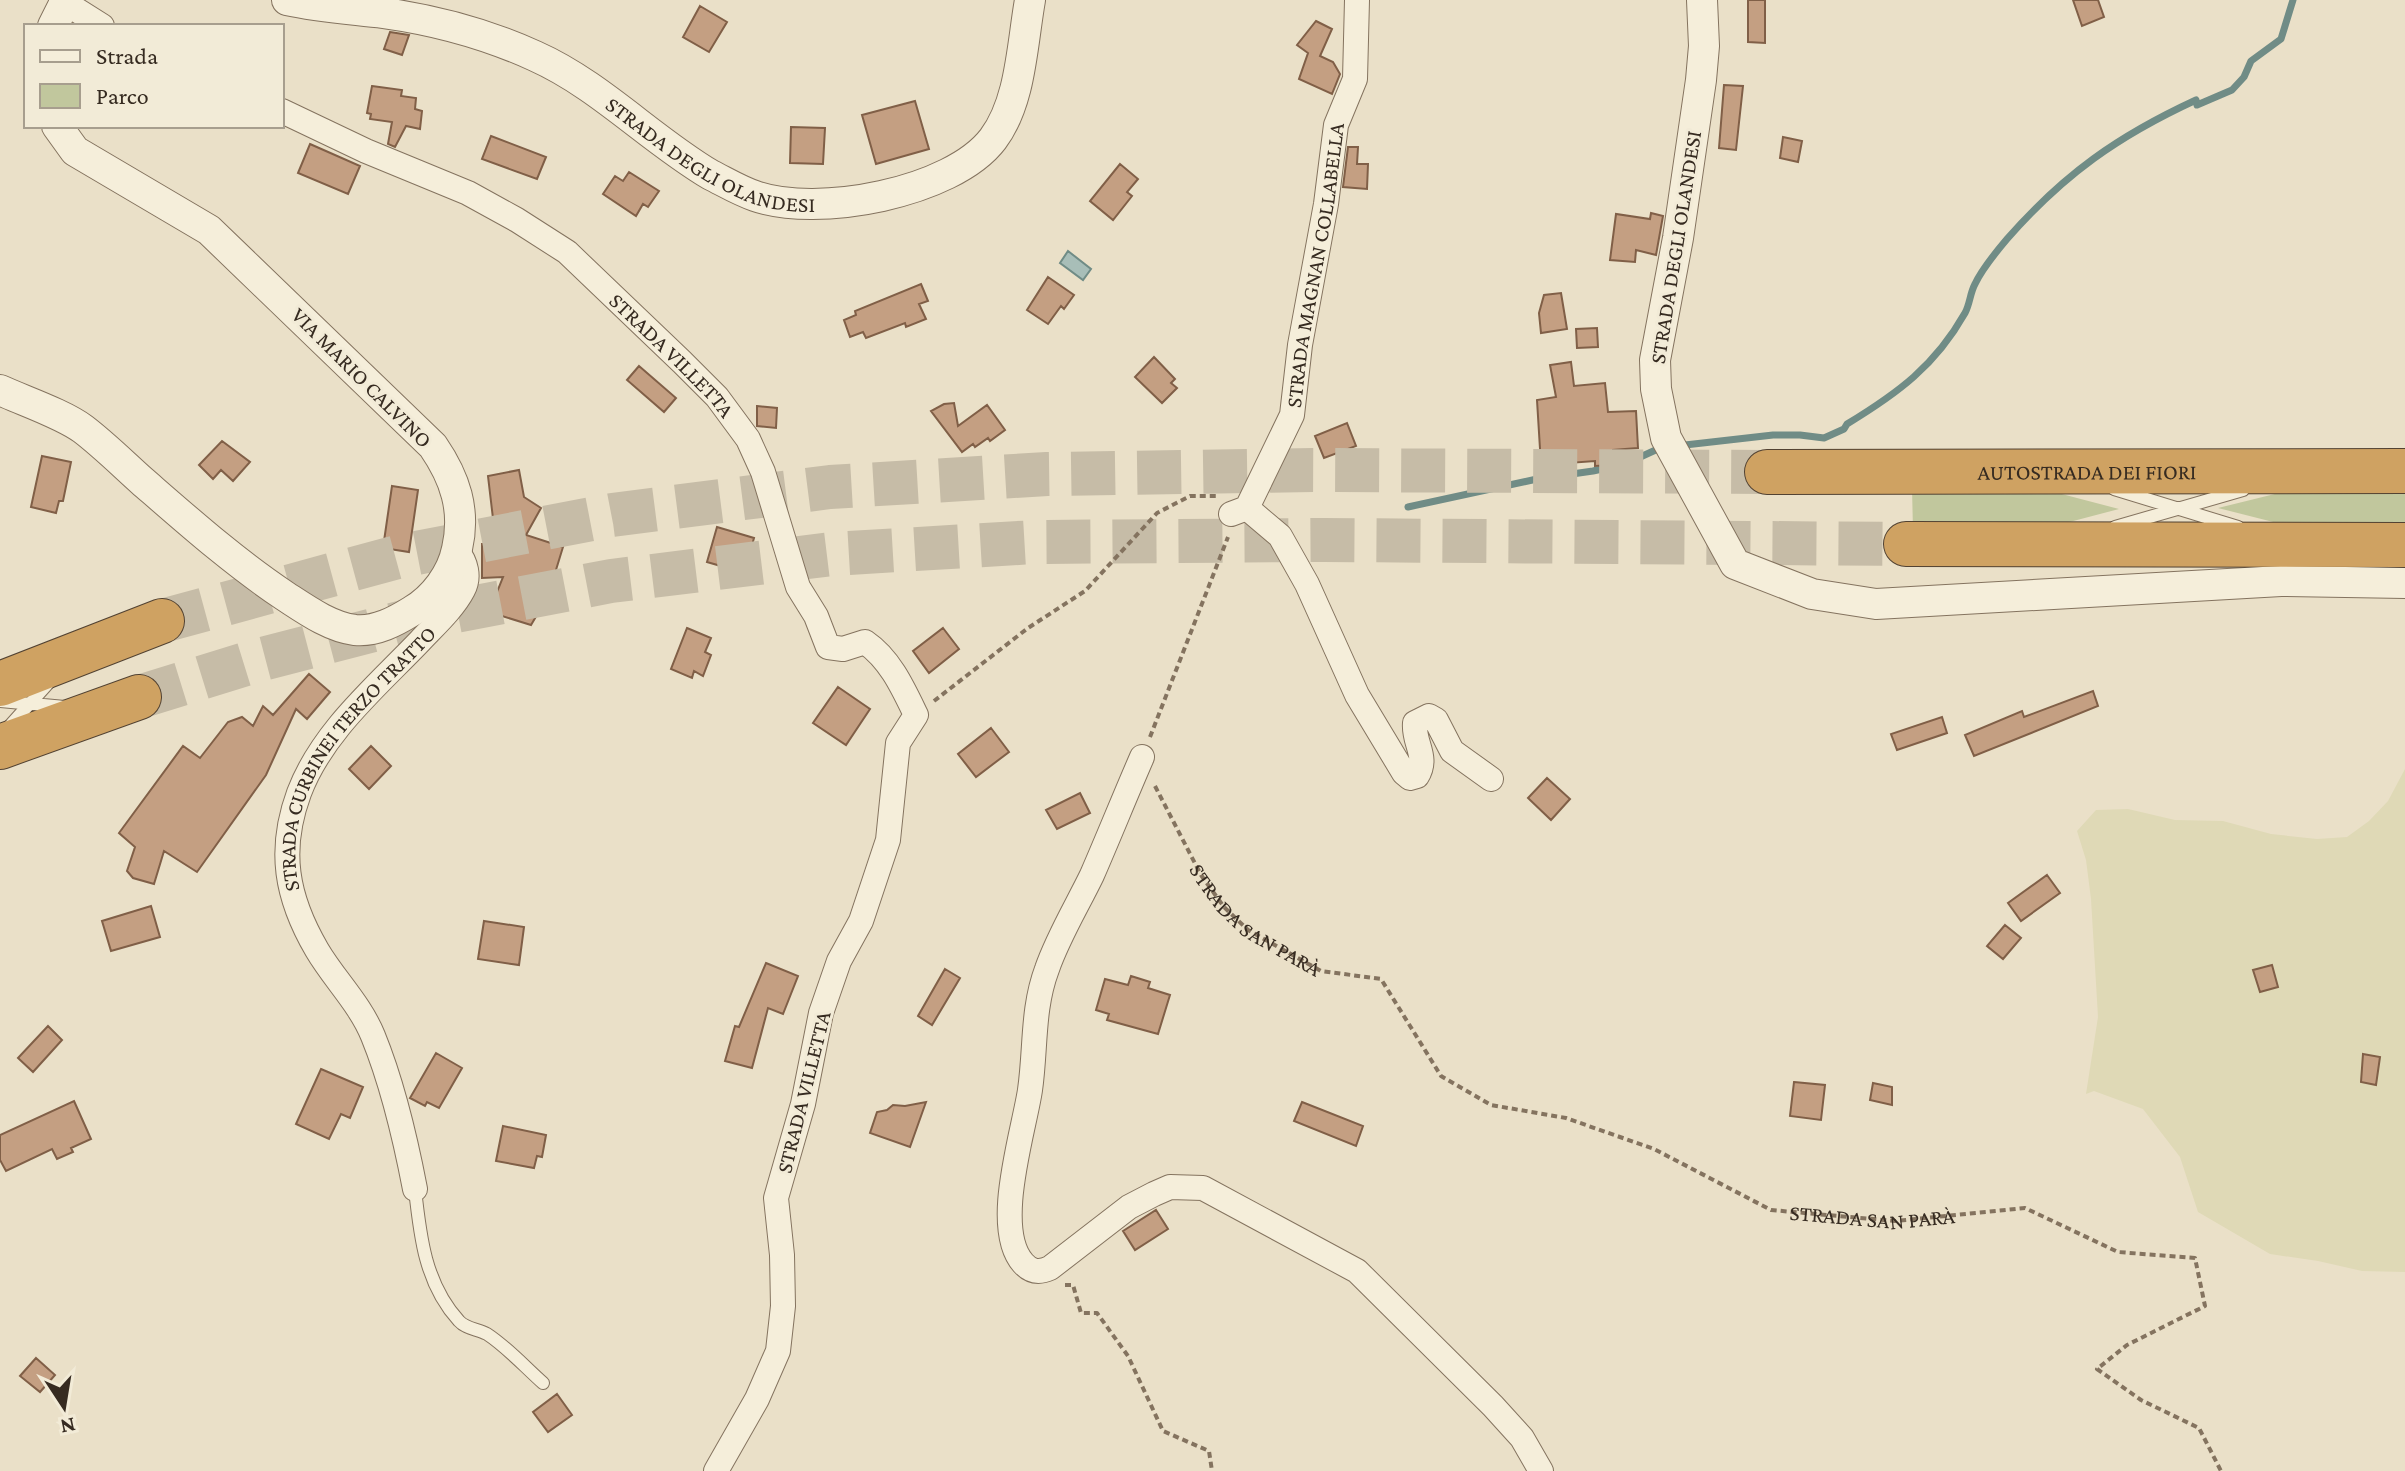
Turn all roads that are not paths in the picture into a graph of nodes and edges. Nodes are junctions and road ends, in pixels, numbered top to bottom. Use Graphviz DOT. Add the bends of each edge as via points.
graph roads {
  1 [pos="287,0"];
  2 [pos="1030,0"];
  3 [pos="1357,0"];
  4 [pos="1702,0"];
  5 [pos="61,7"];
  6 [pos="98,24"];
  7 [pos="284,112"];
  8 [pos="58,128"];
  9 [pos="0,390"];
  10 [pos="2312,471"];
  11 [pos="2403,471"];
  12 [pos="1767,472"];
  13 [pos="2061,472"];
  14 [pos="2266,484"];
  15 [pos="2251,488"];
  16 [pos="2175,508"];
  17 [pos="2244,529"];
  18 [pos="2258,533"];
  19 [pos="1906,544"];
  20 [pos="2061,544"];
  21 [pos="2300,545"];
  22 [pos="2405,545"];
  23 [pos="457,551"];
  24 [pos="2405,583"];
  25 [pos="162,621"];
  26 [pos="15,694"];
  27 [pos="0,701"];
  28 [pos="120,704"];
  29 [pos="0,737"];
  30 [pos="0,747"];
  31 [pos="1142,757"];
  32 [pos="1491,779"];
  33 [pos="415,1189"];
  34 [pos="543,1383"];
  35 [pos="716,1471"];
  36 [pos="1541,1471"];
  1 -- 2 [label="street, STRADA DEGLI OLANDESI" via="458,28 535,56 579,80 711,174 755,196 819,204 842,204 930,184 991,141 1013,99"];
  3 -- 32 [label="street, STRADA MAGNAN COLLABELLA" via="1355,79 1336,125 1292,415 1239,511 1280,536 1357,695 1404,773 1410,778 1420,771 1423,756 1415,723 1429,716 1452,751"];
  4 -- 24 [label="street, STRADA DEGLI OLANDESI" via="1701,80 1655,360 1656,389 1666,438 1732,562 1812,594 1876,604 2281,581"];
  5 -- 6 [label="street"];
  7 -- 35 [label="street, STRADA VILLETTA" via="468,193 576,260 717,397 748,439 763,472 798,587 828,647 865,642 873,648 889,665 916,715 898,743 888,840 861,921 839,961 821,1013 806,1092 776,1198 783,1306 778,1351"];
  8 -- 23 [label="street, VIA MARIO CALVINO" via="75,151 209,230 433,446 457,492"];
  9 -- 23 [label="street, VIA MARIO CALVINO" via="80,427 263,581 334,624 356,630 393,623 426,603"];
  10 -- 11 [label="highway, AUTOSTRADA DEI FIORI"];
  10 -- 13 [label="highway, AUTOSTRADA DEI FIORI"];
  10 -- 14 [label="lane"];
  12 -- 13 [label="highway, AUTOSTRADA DEI FIORI"];
  13 -- 16 [label="lane"];
  15 -- 16 [label="lane"];
  16 -- 17 [label="lane"];
  16 -- 20 [label="lane"];
  18 -- 21 [label="lane"];
  19 -- 20 [label="highway"];
  20 -- 21 [label="highway"];
  21 -- 22 [label="highway"];
  23 -- 33 [label="street, STRADA CURBINEI TERZO TRATTO" via="467,568 465,588 319,751 299,792 287,835 286,865 299,911 316,949 373,1035"];
  25 -- 26 [label="highway" via="76,653"];
  26 -- 27 [label="lane"];
  26 -- 28 [label="lane"];
  26 -- 29 [label="lane"];
  28 -- 30 [label="highway"];
  31 -- 36 [label="street" via="1047,966 1037,1001 1030,1090 1015,1153 1010,1217 1024,1265 1040,1272 1050,1268 1129,1207 1170,1187 1203,1188 1357,1271 1493,1406 1522,1438"];
  33 -- 34 [label="lane, STRADA CURBINEI TERZO TRATTO" via="427,1268 449,1307 461,1324 487,1334"];
}
